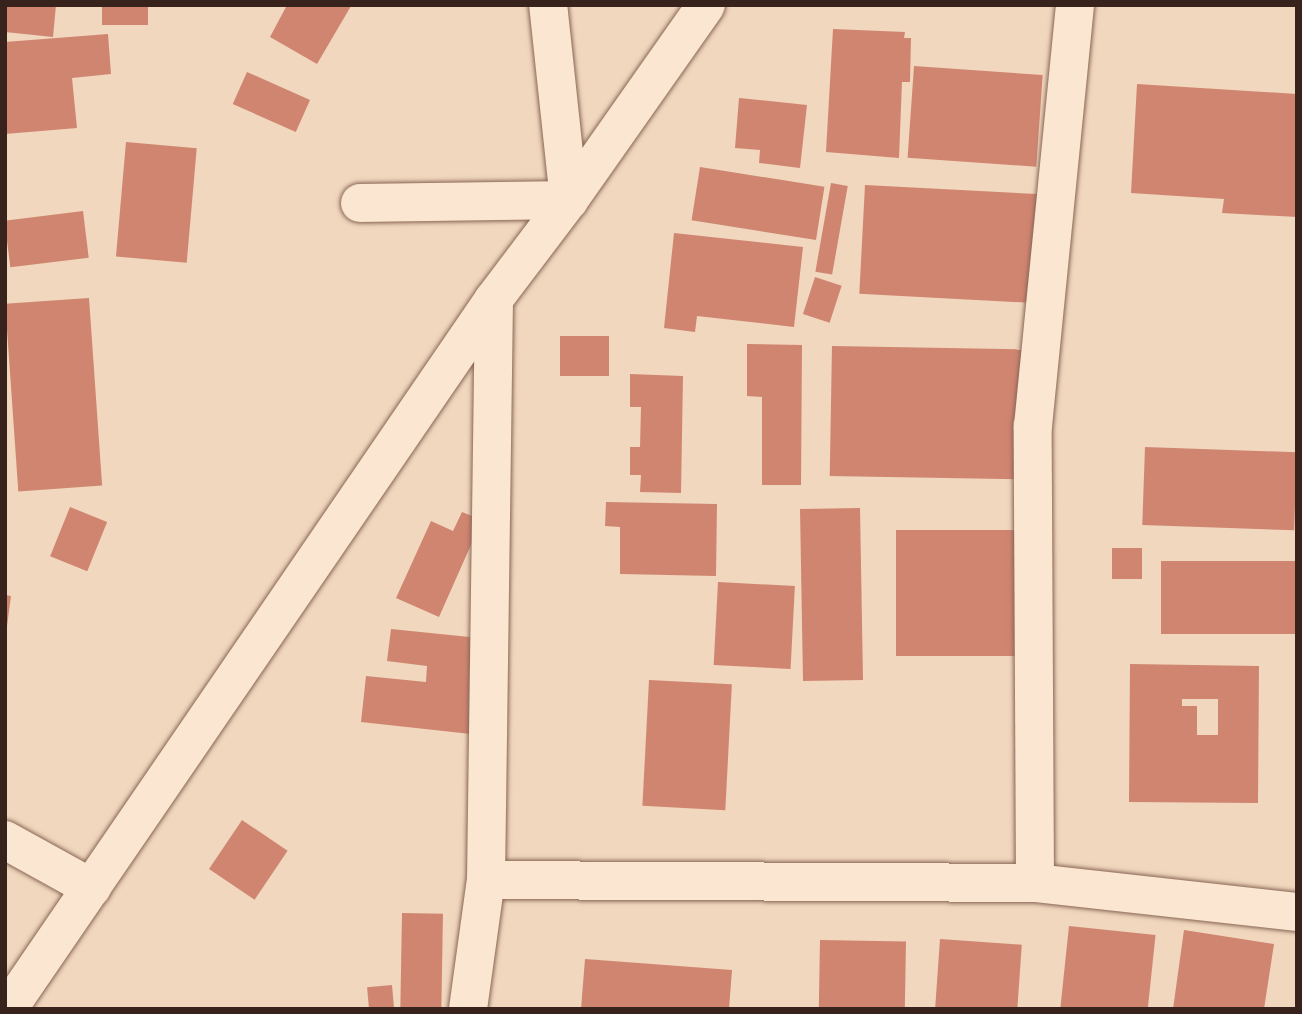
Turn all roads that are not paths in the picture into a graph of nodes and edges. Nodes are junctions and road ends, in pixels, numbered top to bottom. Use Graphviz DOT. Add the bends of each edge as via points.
graph roads {
  1 [pos="548,5"];
  2 [pos="706,5"];
  3 [pos="1075,5"];
  4 [pos="569,200"];
  5 [pos="360,203"];
  6 [pos="494,299"];
  7 [pos="5,840"];
  8 [pos="486,880"];
  9 [pos="1035,883"];
  10 [pos="92,888"];
  11 [pos="1297,912"];
  12 [pos="8,1009"];
  13 [pos="468,1009"];
  1 -- 4 [label="street"];
  2 -- 4 [label="street"];
  3 -- 9 [label="street" via="1032,426"];
  4 -- 5 [label="street"];
  4 -- 6 [label="street"];
  6 -- 8 [label="street"];
  6 -- 10 [label="street"];
  7 -- 10 [label="street"];
  8 -- 9 [label="street"];
  8 -- 13 [label="street"];
  9 -- 11 [label="street"];
  10 -- 12 [label="street"];
}
